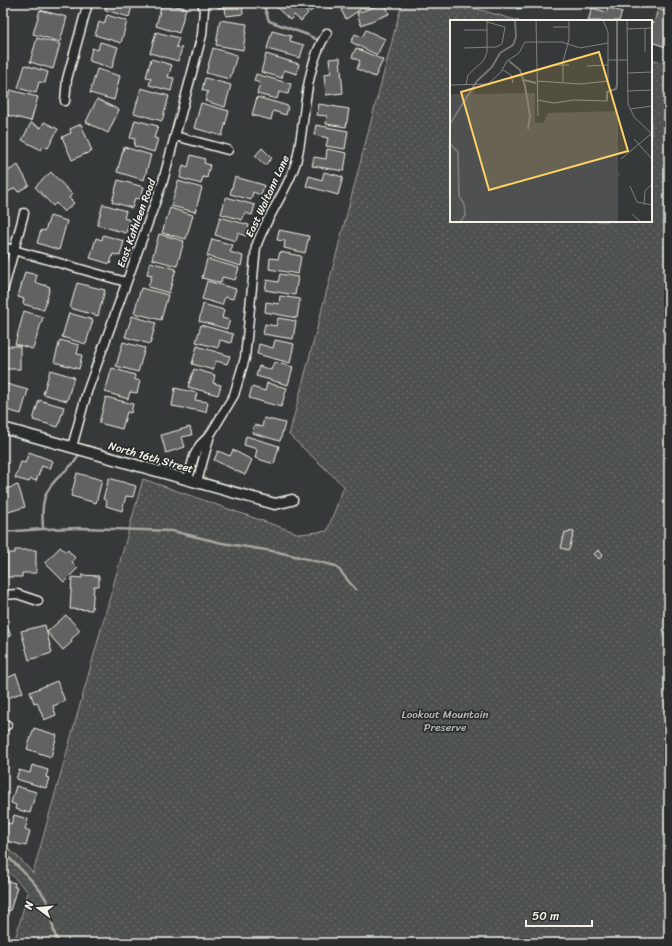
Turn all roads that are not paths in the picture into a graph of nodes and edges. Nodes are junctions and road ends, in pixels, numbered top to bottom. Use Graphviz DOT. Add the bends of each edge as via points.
graph roads {
  1 [pos="88,3"];
  2 [pos="202,3"];
  3 [pos="327,33"];
  4 [pos="65,101"];
  5 [pos="175,136"];
  6 [pos="228,150"];
  7 [pos="24,214"];
  8 [pos="3,247"];
  9 [pos="14,250"];
  10 [pos="126,282"];
  11 [pos="3,291"];
  12 [pos="3,429"];
  13 [pos="72,447"];
  14 [pos="202,450"];
  15 [pos="191,467"];
  16 [pos="200,469"];
  17 [pos="192,481"];
  18 [pos="292,500"];
  19 [pos="3,595"];
  20 [pos="38,601"];
  1 -- 4 [label="street" via="67,79"];
  2 -- 5 [label="street, East Kathleen Road" via="202,35"];
  3 -- 14 [label="street, East Waltann Lane" via="317,52 308,88 294,169 261,231 256,247 245,358 240,376 232,399"];
  5 -- 6 [label="street"];
  5 -- 10 [label="street, East Kathleen Road" via="156,204"];
  7 -- 9 [label="street"];
  8 -- 9 [label="street"];
  9 -- 10 [label="street"];
  9 -- 11 [label="street"];
  10 -- 13 [label="street, East Kathleen Road" via="87,392"];
  12 -- 13 [label="street, North 16th Street"];
  13 -- 17 [label="street, North 16th Street"];
  14 -- 15 [label="street, East Waltann Lane"];
  14 -- 16 [label="street, East Waltann Lane"];
  15 -- 16 [label="street"];
  15 -- 17 [label="street, East Waltann Lane"];
  16 -- 17 [label="street, East Waltann Lane"];
  17 -- 18 [label="street, North 16th Street" via="275,504"];
  19 -- 20 [label="street" via="17,594"];
}
